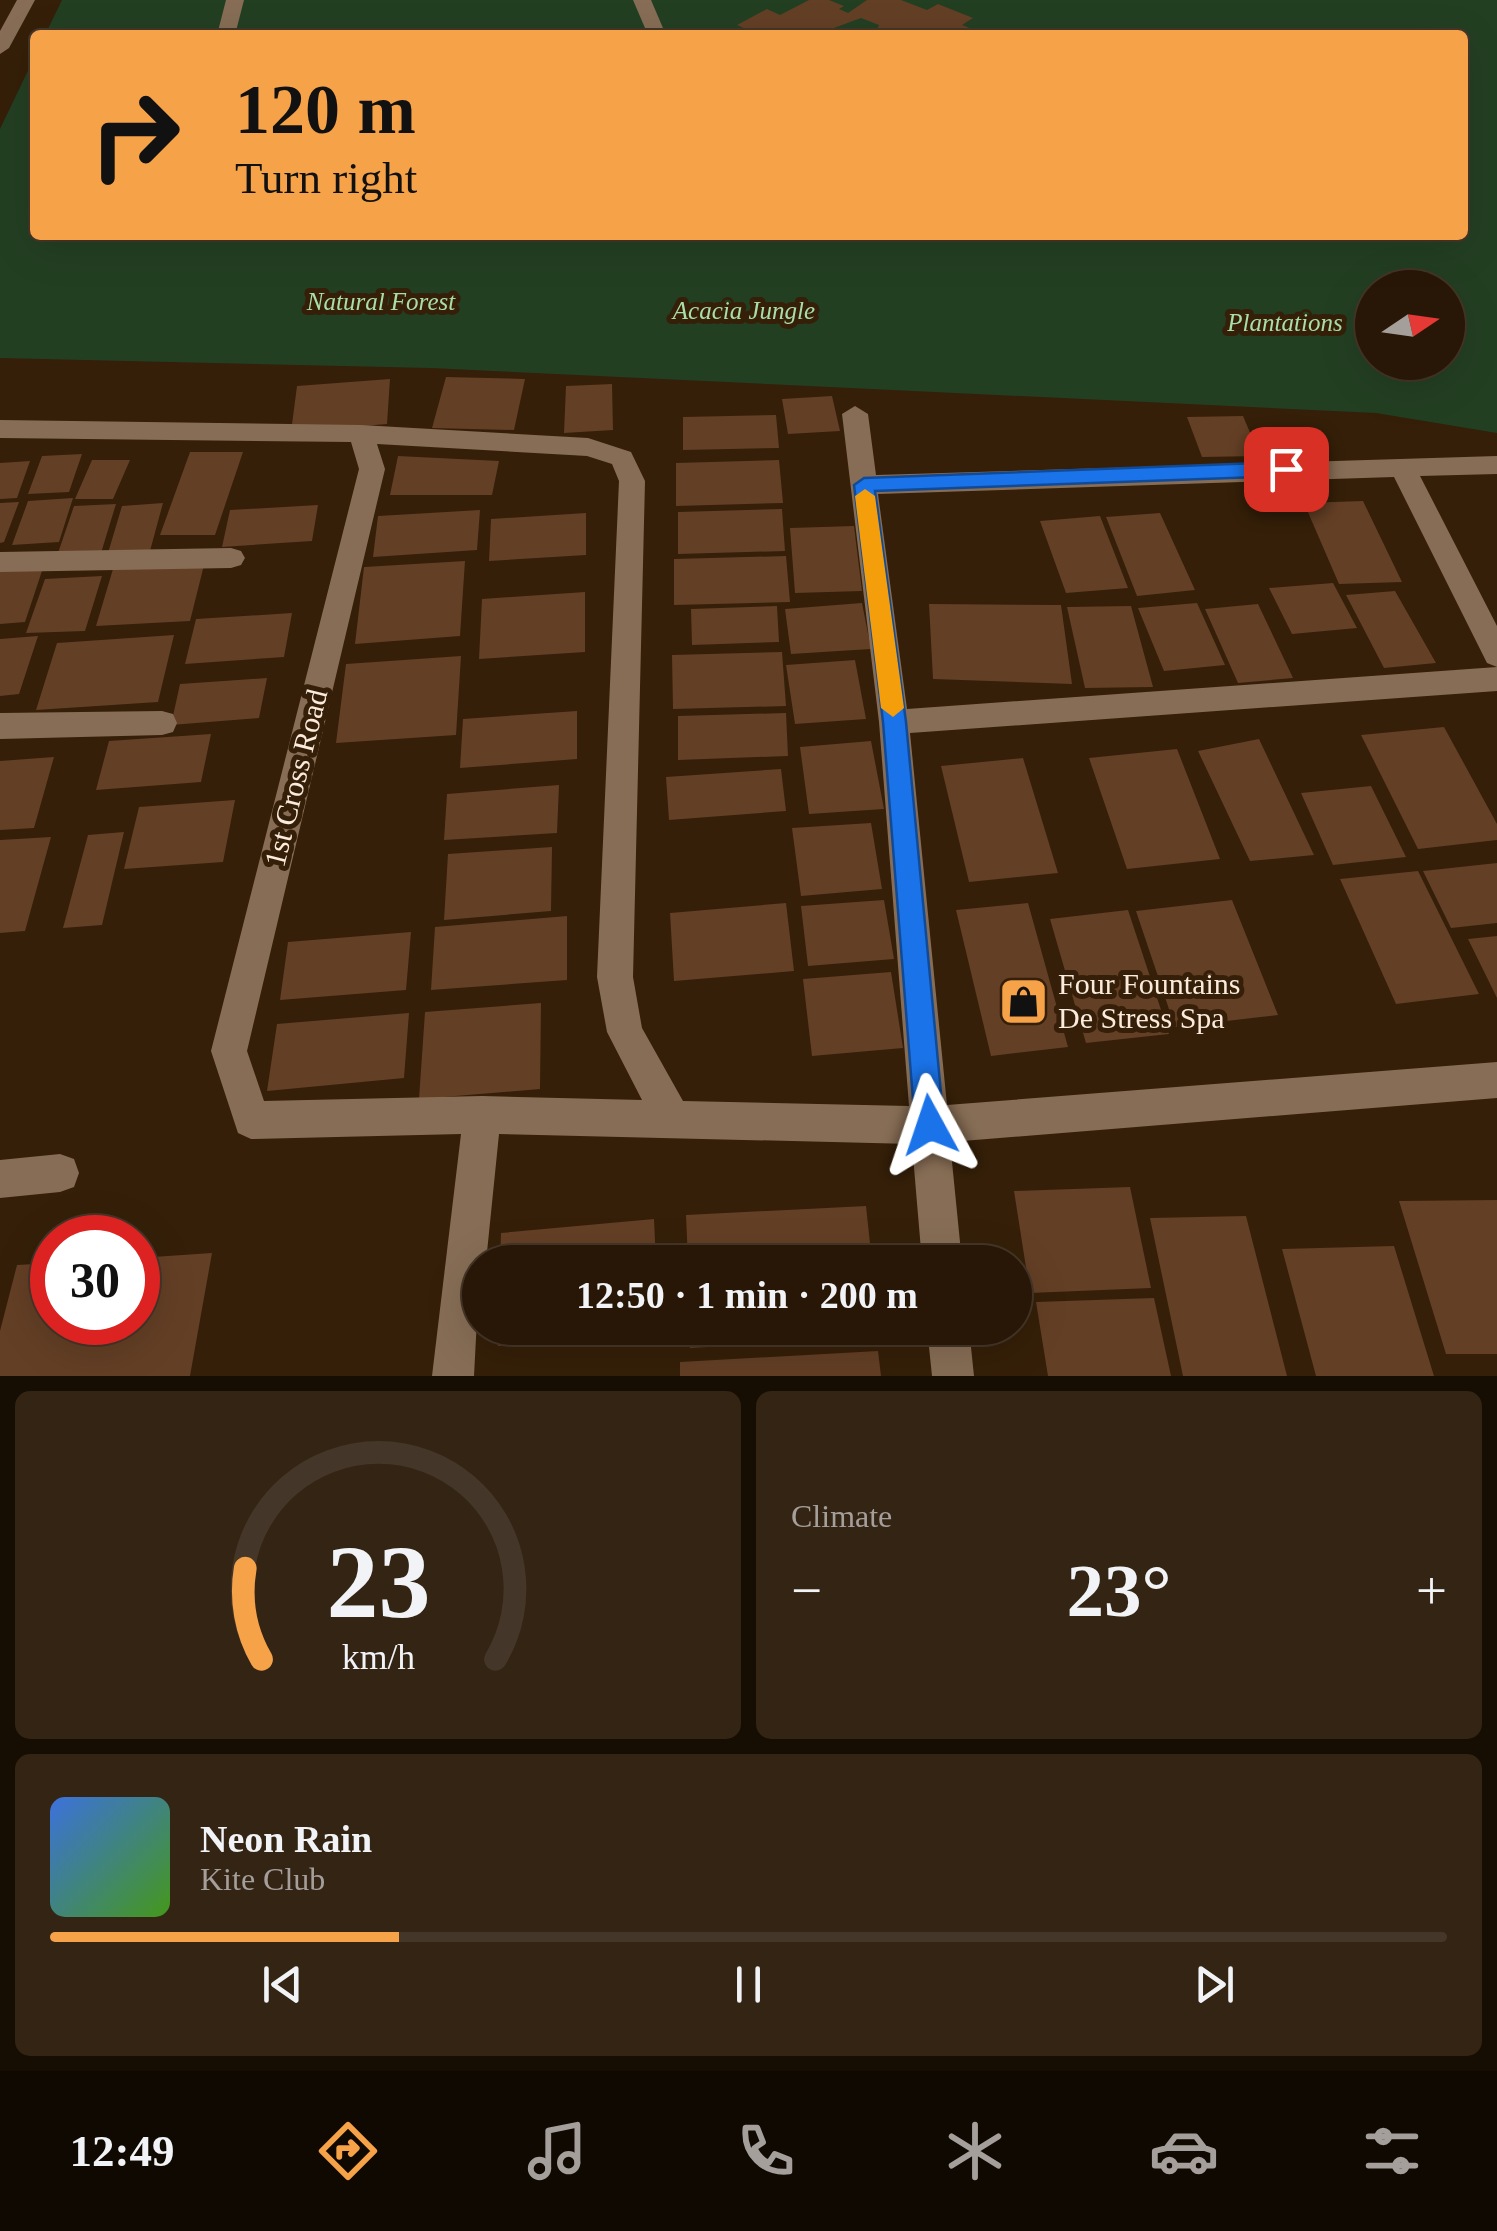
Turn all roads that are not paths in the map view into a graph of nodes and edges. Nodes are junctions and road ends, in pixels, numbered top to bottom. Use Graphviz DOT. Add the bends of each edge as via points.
graph roads {
  1 [pos="26,0"];
  2 [pos="235,0"];
  3 [pos="642,0"];
  4 [pos="227,30"];
  5 [pos="655,30"];
  6 [pos="0,48"];
  7 [pos="855,414"];
  8 [pos="0,429"];
  9 [pos="361,434"];
  10 [pos="1401,465"];
  11 [pos="1497,465"];
  12 [pos="864,485"];
  13 [pos="232,558"];
  14 [pos="0,562"];
  15 [pos="1497,654"];
  16 [pos="1497,679"];
  17 [pos="894,722"];
  18 [pos="162,723"];
  19 [pos="0,726"];
  20 [pos="1497,1080"];
  21 [pos="482,1114"];
  22 [pos="674,1121"];
  23 [pos="930,1125"];
  24 [pos="60,1174"];
  25 [pos="0,1180"];
  26 [pos="941,1245"];
  27 [pos="950,1345"];
  28 [pos="452,1376"];
  29 [pos="953,1376"];
  1 -- 6 [label="street"];
  2 -- 4 [label="street"];
  3 -- 5 [label="street"];
  7 -- 12 [label="street"];
  8 -- 9 [label="street"];
  9 -- 21 [label="street, 1st Cross Road" via="372,469 229,1051 250,1120"];
  9 -- 22 [label="street" via="588,447 622,458 632,481 616,977 625,1032"];
  10 -- 11 [label="street"];
  10 -- 12 [label="street"];
  10 -- 15 [label="street"];
  12 -- 17 [label="street"];
  13 -- 14 [label="street"];
  16 -- 17 [label="street"];
  17 -- 23 [label="street"];
  18 -- 19 [label="street"];
  20 -- 23 [label="street"];
  21 -- 22 [label="street"];
  21 -- 28 [label="street"];
  22 -- 23 [label="street"];
  23 -- 26 [label="street"];
  24 -- 25 [label="street"];
  27 -- 29 [label="street"];
}
